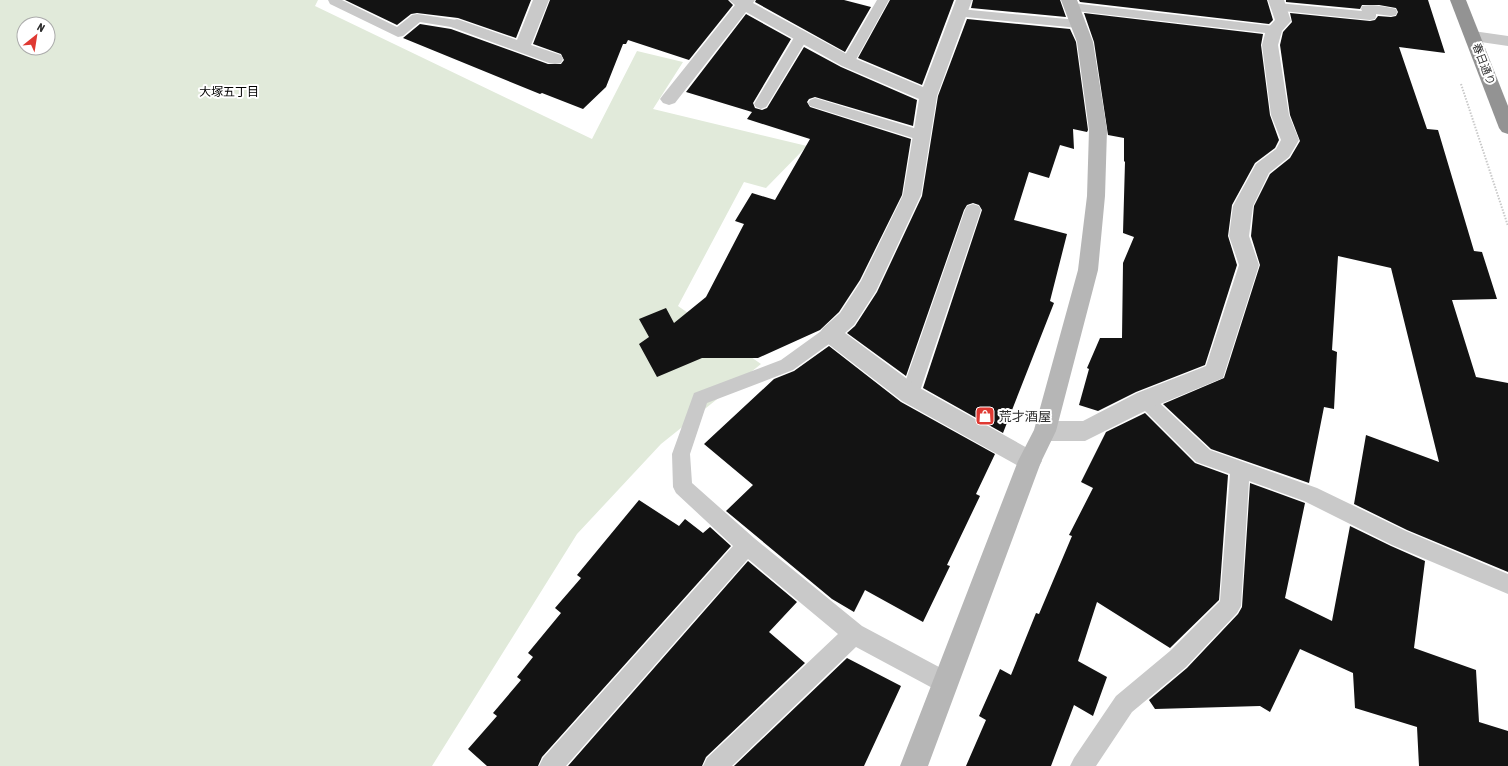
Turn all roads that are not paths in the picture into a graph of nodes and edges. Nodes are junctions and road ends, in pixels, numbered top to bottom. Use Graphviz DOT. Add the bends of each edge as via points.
graph roads {
  1 [pos="334,0"];
  2 [pos="541,0"];
  3 [pos="883,0"];
  4 [pos="1458,0"];
  5 [pos="742,1"];
  6 [pos="1277,3"];
  7 [pos="962,6"];
  8 [pos="1073,10"];
  9 [pos="1391,12"];
  10 [pos="457,24"];
  11 [pos="1274,30"];
  12 [pos="802,36"];
  13 [pos="1473,36"];
  14 [pos="1508,41"];
  15 [pos="522,46"];
  16 [pos="555,59"];
  17 [pos="848,62"];
  18 [pos="928,96"];
  19 [pos="669,99"];
  20 [pos="761,104"];
  21 [pos="815,104"];
  22 [pos="1508,128"];
  23 [pos="922,136"];
  24 [pos="973,210"];
  25 [pos="830,334"];
  26 [pos="910,394"];
  27 [pos="1145,400"];
  28 [pos="1045,431"];
  29 [pos="1030,461"];
  30 [pos="1240,470"];
  31 [pos="747,544"];
  32 [pos="1508,584"];
  33 [pos="854,634"];
  34 [pos="946,683"];
  35 [pos="551,766"];
  36 [pos="715,766"];
  37 [pos="914,766"];
  38 [pos="1082,766"];
  1 -- 10 [label="lane" via="398,33 417,18"];
  2 -- 15 [label="street"];
  3 -- 17 [label="lane"];
  4 -- 13 [label="highway, 春日通り"];
  5 -- 12 [label="street"];
  5 -- 19 [label="street"];
  6 -- 9 [label="lane" via="1370,16 1368,9"];
  6 -- 11 [label="street" via="1283,21"];
  7 -- 8 [label="lane"];
  7 -- 18 [label="street"];
  8 -- 11 [label="lane"];
  8 -- 28 [label="street" via="1085,42 1098,130 1096,196 1088,270"];
  10 -- 15 [label="street"];
  11 -- 27 [label="street" via="1270,46 1280,115 1290,140 1283,153 1262,168 1243,206 1239,236 1249,265 1215,372"];
  12 -- 17 [label="street"];
  12 -- 20 [label="lane"];
  13 -- 14 [label="street"];
  13 -- 22 [label="highway, 春日通り"];
  15 -- 16 [label="street"];
  17 -- 18 [label="street"];
  18 -- 23 [label="street"];
  21 -- 23 [label="lane"];
  23 -- 25 [label="street" via="912,195 869,284 847,319"];
  24 -- 26 [label="lane"];
  25 -- 26 [label="street"];
  25 -- 31 [label="lane" via="787,365 700,398 681,454 683,487"];
  26 -- 29 [label="street"];
  27 -- 28 [label="street" via="1085,430"];
  27 -- 30 [label="lane" via="1203,456"];
  28 -- 29 [label="street"];
  29 -- 34 [label="street"];
  30 -- 32 [label="lane" via="1310,494 1399,538"];
  30 -- 38 [label="lane" via="1230,606 1178,658 1124,704"];
  31 -- 33 [label="lane"];
  31 -- 35 [label="lane"];
  33 -- 34 [label="lane"];
  33 -- 36 [label="lane"];
  34 -- 37 [label="street"];
}
